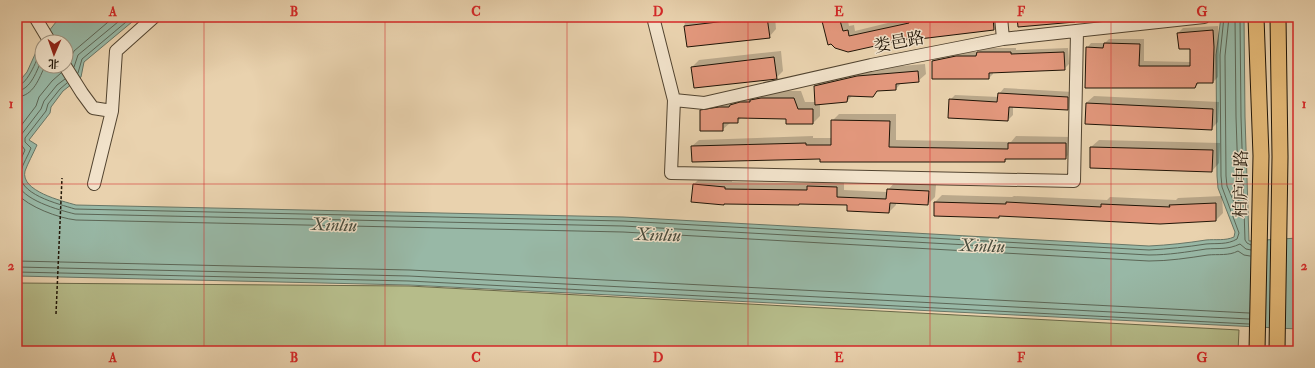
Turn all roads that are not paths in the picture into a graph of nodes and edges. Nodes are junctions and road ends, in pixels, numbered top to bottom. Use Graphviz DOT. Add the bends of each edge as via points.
graph roads {
  1 [pos="154,17"];
  2 [pos="653,17"];
  3 [pos="1001,17"];
  4 [pos="1204,17"];
  5 [pos="1256,17"];
  6 [pos="1278,17"];
  7 [pos="38,22"];
  8 [pos="1077,32"];
  9 [pos="45,34"];
  10 [pos="1003,39"];
  11 [pos="70,74"];
  12 [pos="674,100"];
  13 [pos="112,110"];
  14 [pos="94,184"];
  15 [pos="1257,347"];
  16 [pos="1277,347"];
  1 -- 13 [label="street" via="116,52"];
  2 -- 12 [label="street"];
  3 -- 10 [label="street"];
  4 -- 8 [label="street, 娄邑路"];
  5 -- 15 [label="main road, 柏庐中路" via="1261,156"];
  6 -- 16 [label="main road" via="1280,157"];
  7 -- 9 [label="street"];
  8 -- 10 [label="street, 娄邑路"];
  8 -- 12 [label="street" via="1074,181 671,173"];
  10 -- 12 [label="street, 娄邑路" via="871,65 704,103"];
  11 -- 13 [label="street" via="93,108"];
  13 -- 14 [label="street"];
}
